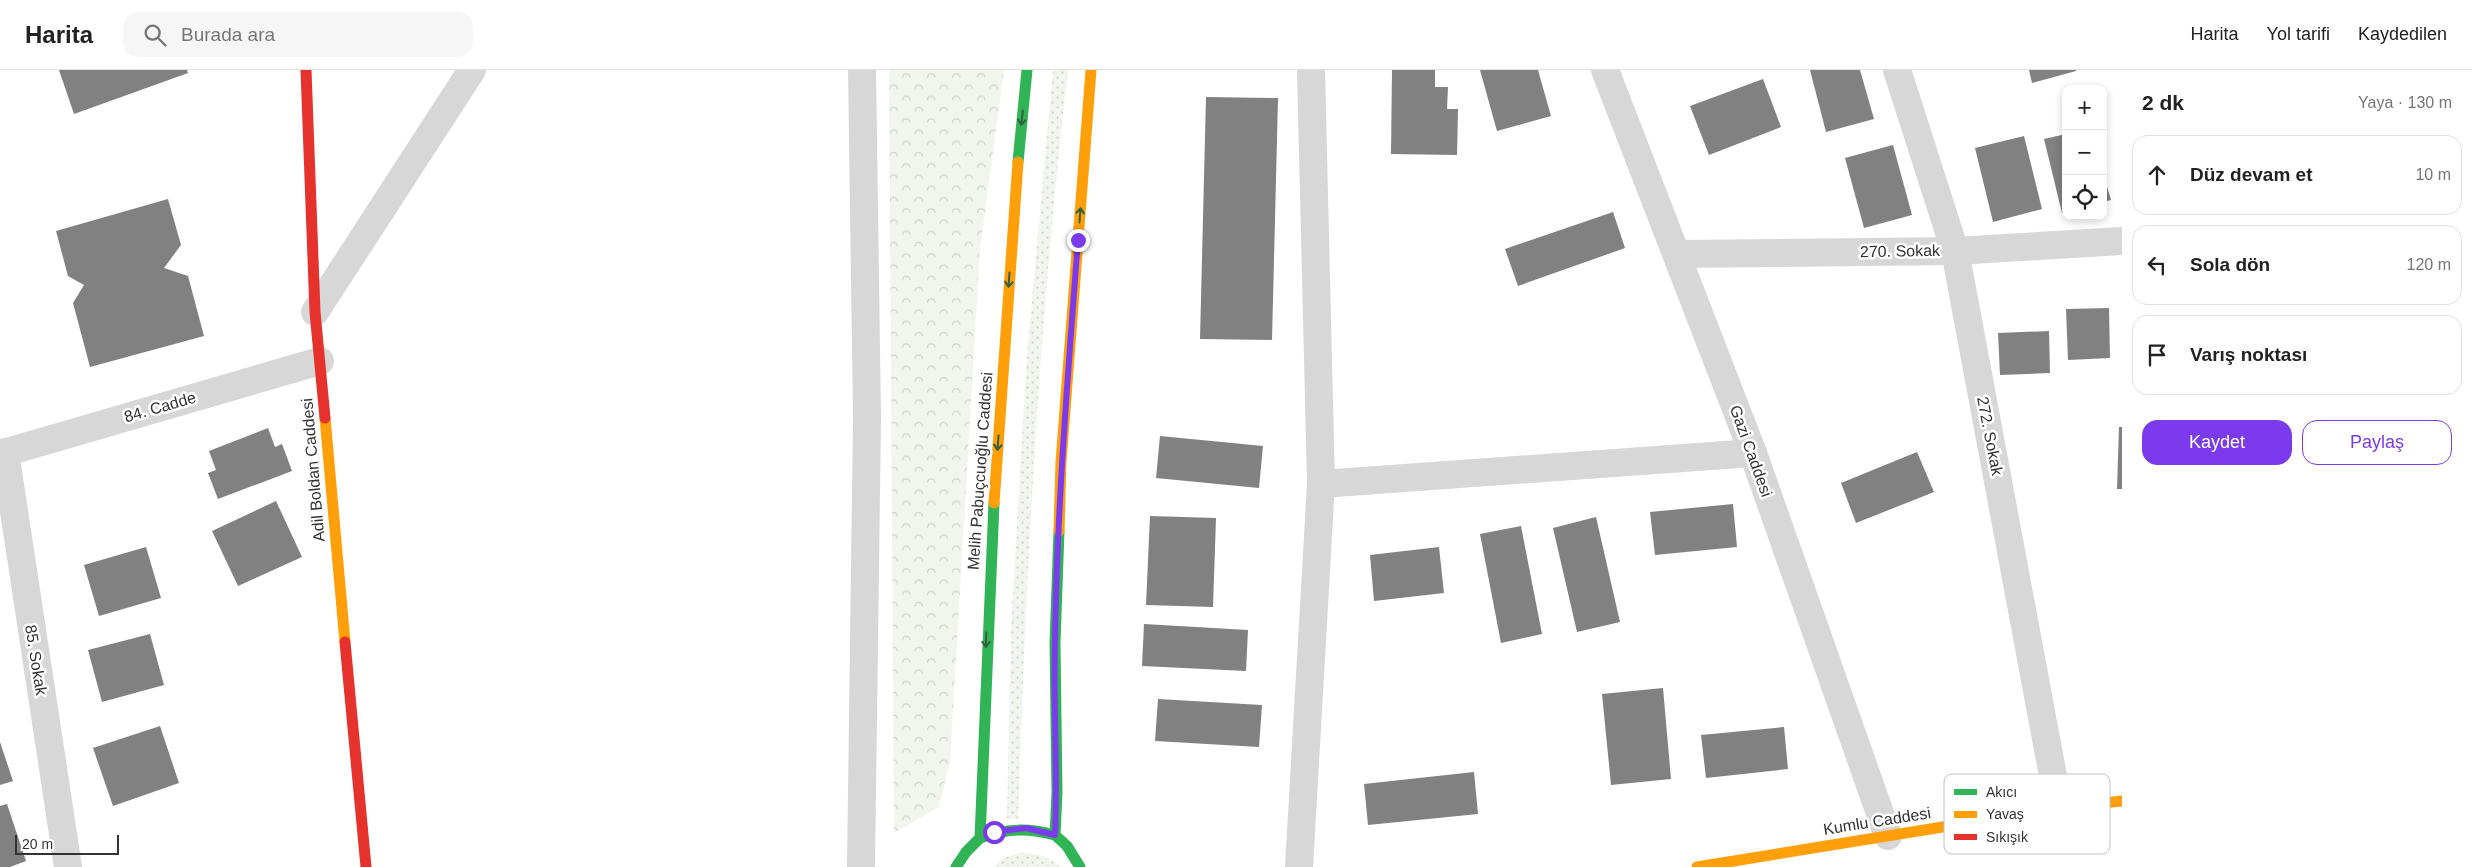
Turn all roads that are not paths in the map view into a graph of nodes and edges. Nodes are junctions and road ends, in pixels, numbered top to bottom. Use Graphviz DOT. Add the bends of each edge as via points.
graph roads {
  1 [pos="306,70"];
  2 [pos="472,70"];
  3 [pos="862,70"];
  4 [pos="1027,70"];
  5 [pos="1091,70"];
  6 [pos="1311,70"];
  7 [pos="1606,70"];
  8 [pos="1897,70"];
  9 [pos="2122,241"];
  10 [pos="1955,251"];
  11 [pos="1677,254"];
  12 [pos="315,312"];
  13 [pos="320,361"];
  14 [pos="2,453"];
  15 [pos="1753,453"];
  16 [pos="1321,484"];
  17 [pos="2053,774"];
  18 [pos="1944,827"];
  19 [pos="1055,835"];
  20 [pos="1888,836"];
  21 [pos="980,838"];
  22 [pos="68,867"];
  23 [pos="366,867"];
  24 [pos="861,867"];
  25 [pos="956,867"];
  26 [pos="1080,867"];
  27 [pos="1299,867"];
  28 [pos="1697,867"];
  1 -- 12 [label="main road, Adil Boldan Caddesi"];
  2 -- 12 [label="street"];
  3 -- 24 [label="street" via="867,418"];
  4 -- 21 [label="main road, Melih Pabuçcuoğlu Caddesi, one-way" via="987,595"];
  19 -- 5 [label="main road, one-way" via="1054,643 1061,462"];
  6 -- 16 [label="street"];
  7 -- 11 [label="street, Gazi Caddesi"];
  8 -- 10 [label="street, 272. Sokak"];
  9 -- 10 [label="street, 270. Sokak"];
  10 -- 11 [label="street, 270. Sokak"];
  10 -- 17 [label="street, 272. Sokak"];
  11 -- 15 [label="street, Gazi Caddesi"];
  12 -- 13 [label="main road, Adil Boldan Caddesi"];
  13 -- 14 [label="street, 84. Cadde"];
  13 -- 23 [label="main road, Adil Boldan Caddesi"];
  14 -- 22 [label="street, 85. Sokak"];
  15 -- 16 [label="street"];
  15 -- 20 [label="street, Gazi Caddesi"];
  16 -- 27 [label="street"];
  18 -- 20 [label="main road, Kumlu Caddesi"];
  19 -- 21 [label="main road" via="1026,828 1008,829"];
  19 -- 26 [label="main road" via="1067,846"];
  20 -- 28 [label="main road, Kumlu Caddesi"];
  21 -- 25 [label="main road"];
}
